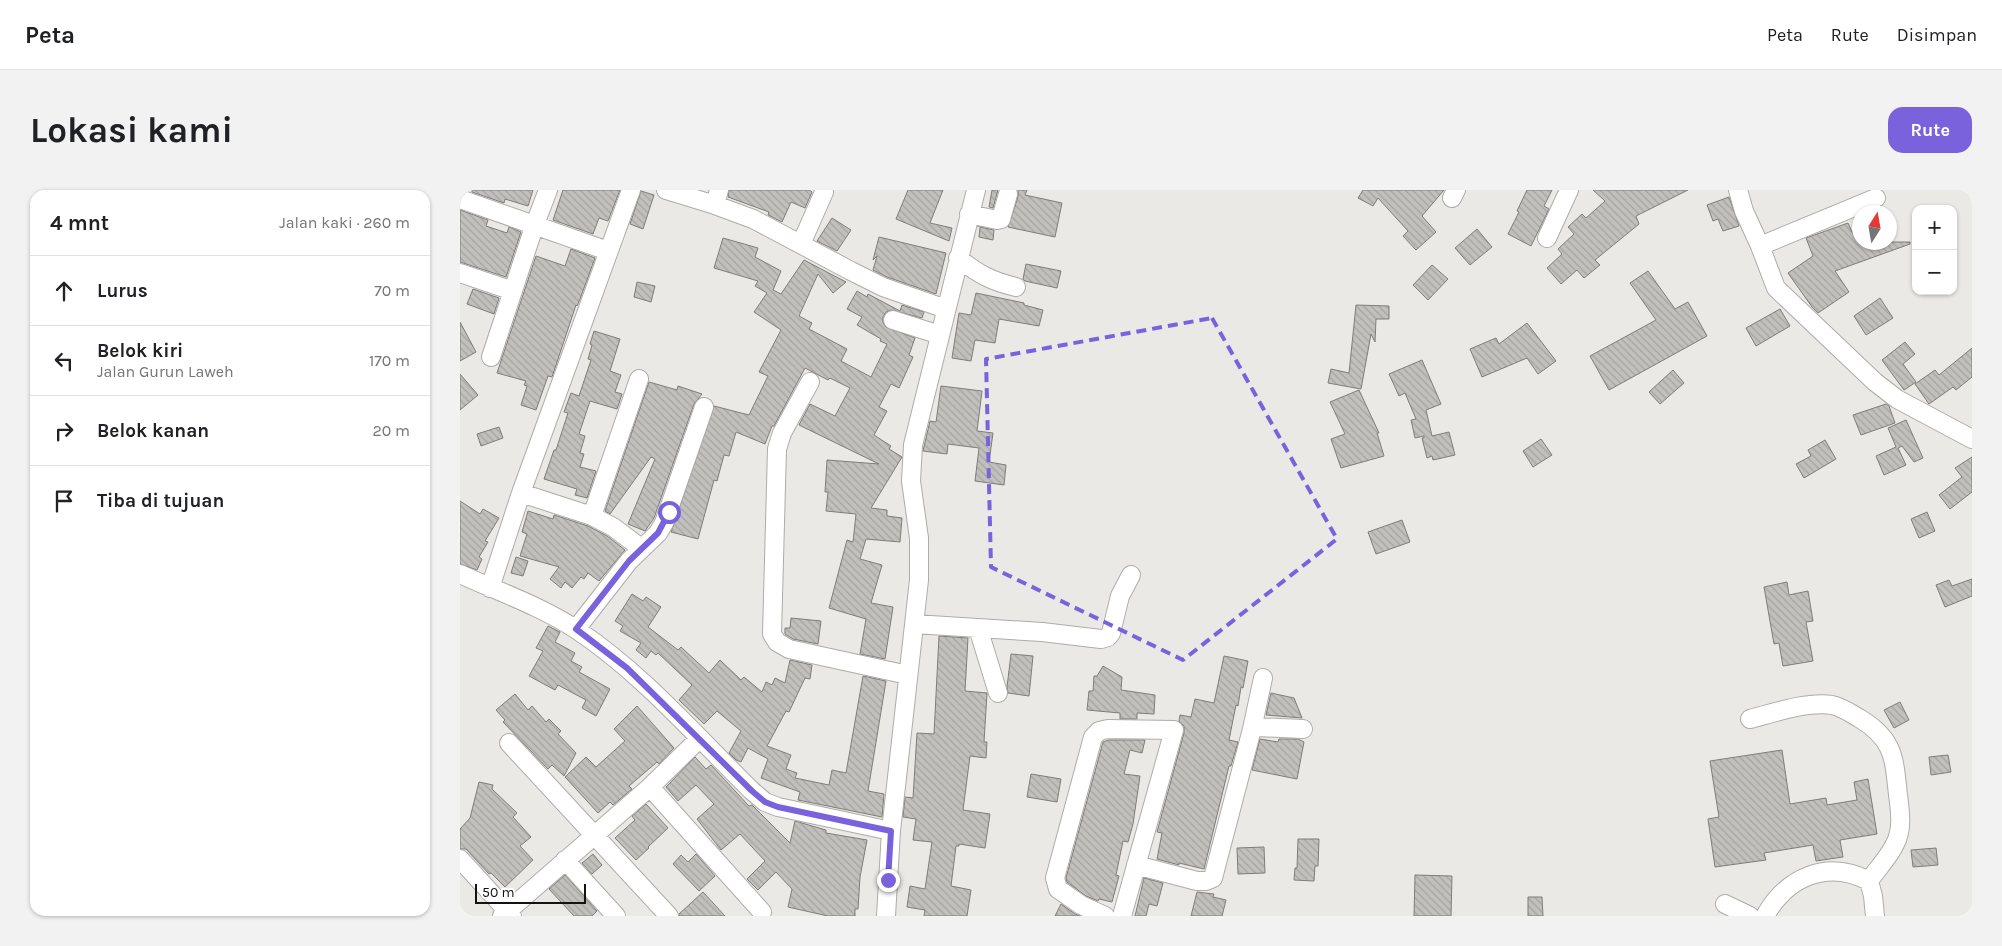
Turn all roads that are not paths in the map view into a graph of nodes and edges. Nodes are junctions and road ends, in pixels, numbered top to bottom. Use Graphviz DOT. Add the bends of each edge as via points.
graph roads {
  1 [pos="548,190"];
  2 [pos="631,190"];
  3 [pos="666,190"];
  4 [pos="976,190"];
  5 [pos="1569,190"];
  6 [pos="1738,190"];
  7 [pos="824,192"];
  8 [pos="1008,194"];
  9 [pos="717,197"];
  10 [pos="1876,198"];
  11 [pos="460,199"];
  12 [pos="969,214"];
  13 [pos="535,224"];
  14 [pos="1547,238"];
  15 [pos="801,244"];
  16 [pos="1760,246"];
  17 [pos="608,252"];
  18 [pos="958,258"];
  19 [pos="460,273"];
  20 [pos="1016,287"];
  21 [pos="513,291"];
  22 [pos="946,309"];
  23 [pos="893,320"];
  24 [pos="940,335"];
  25 [pos="491,357"];
  26 [pos="639,379"];
  27 [pos="810,382"];
  28 [pos="704,407"];
  29 [pos="1972,439"];
  30 [pos="521,493"];
  31 [pos="592,516"];
  32 [pos="640,548"];
  33 [pos="460,574"];
  34 [pos="1131,575"];
  35 [pos="490,588"];
  36 [pos="914,624"];
  37 [pos="978,628"];
  38 [pos="576,629"];
  39 [pos="908,675"];
  40 [pos="1263,678"];
  41 [pos="998,693"];
  42 [pos="1750,719"];
  43 [pos="1252,729"];
  44 [pos="1304,729"];
  45 [pos="699,738"];
  46 [pos="509,743"];
  47 [pos="650,787"];
  48 [pos="891,831"];
  49 [pos="595,836"];
  50 [pos="460,859"];
  51 [pos="565,860"];
  52 [pos="1136,866"];
  53 [pos="1869,881"];
  54 [pos="1726,904"];
  55 [pos="762,912"];
  56 [pos="507,914"];
  57 [pos="616,916"];
  58 [pos="669,916"];
  59 [pos="886,916"];
  60 [pos="1105,916"];
  61 [pos="1122,916"];
  62 [pos="1750,916"];
  63 [pos="1765,916"];
  64 [pos="1875,916"];
  1 -- 13 [label="street"];
  2 -- 17 [label="street"];
  3 -- 9 [label="street"];
  4 -- 12 [label="street"];
  5 -- 14 [label="street"];
  6 -- 16 [label="street"];
  7 -- 15 [label="street"];
  8 -- 12 [label="street" via="1000,219"];
  9 -- 15 [label="street"];
  10 -- 16 [label="street"];
  11 -- 13 [label="street"];
  12 -- 18 [label="street"];
  13 -- 17 [label="street"];
  13 -- 21 [label="street"];
  15 -- 22 [label="street" via="884,287"];
  16 -- 29 [label="street" via="1776,288 1875,382 1897,399"];
  17 -- 30 [label="street"];
  18 -- 20 [label="street" via="985,278"];
  18 -- 22 [label="street"];
  19 -- 21 [label="street"];
  21 -- 25 [label="street"];
  22 -- 24 [label="street"];
  23 -- 24 [label="street"];
  24 -- 36 [label="street" via="912,445 910,465 918,538 919,580"];
  26 -- 31 [label="street"];
  27 -- 39 [label="street" via="782,433 778,449 772,634 777,642 789,649"];
  28 -- 32 [label="street" via="667,517 658,533"];
  30 -- 31 [label="street"];
  30 -- 35 [label="street"];
  31 -- 32 [label="street"];
  32 -- 38 [label="street"];
  33 -- 35 [label="street"];
  34 -- 37 [label="street" via="1120,596 1108,637"];
  35 -- 38 [label="street"];
  36 -- 37 [label="street"];
  36 -- 39 [label="street"];
  37 -- 41 [label="street"];
  38 -- 45 [label="street" via="627,668"];
  39 -- 48 [label="street"];
  40 -- 43 [label="street"];
  42 -- 53 [label="street" via="1814,705 1830,705 1861,719 1884,738 1893,755 1900,824 1895,844"];
  43 -- 44 [label="street"];
  43 -- 52 [label="street" via="1213,878 1197,881"];
  45 -- 47 [label="street"];
  45 -- 48 [label="street" via="765,802"];
  46 -- 49 [label="street"];
  47 -- 49 [label="street"];
  47 -- 55 [label="street"];
  48 -- 59 [label="street"];
  49 -- 51 [label="street"];
  49 -- 58 [label="street"];
  50 -- 56 [label="street"];
  51 -- 56 [label="street"];
  51 -- 57 [label="street"];
  52 -- 60 [label="street" via="1174,730 1108,729 1093,737 1055,878 1058,889"];
  52 -- 61 [label="street"];
  53 -- 63 [label="street" via="1840,871 1808,875 1782,893"];
  53 -- 64 [label="street"];
  54 -- 62 [label="street"];
}
